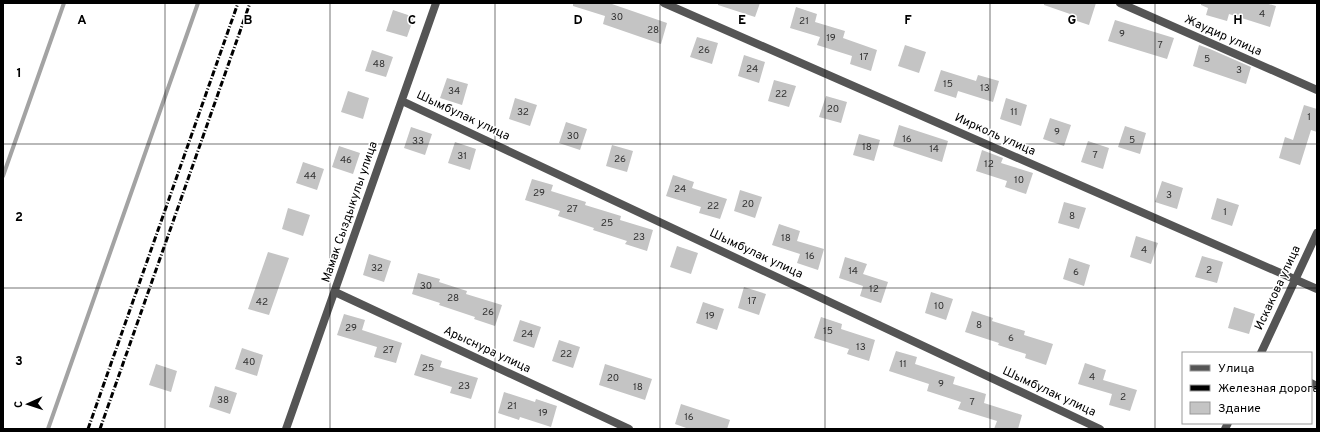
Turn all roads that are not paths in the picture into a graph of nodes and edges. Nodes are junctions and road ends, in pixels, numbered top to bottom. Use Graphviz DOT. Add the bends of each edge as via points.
graph roads {
  1 [pos="436,3"];
  2 [pos="664,3"];
  3 [pos="1120,3"];
  4 [pos="1317,90"];
  5 [pos="402,101"];
  6 [pos="1317,233"];
  7 [pos="1295,280"];
  8 [pos="1317,289"];
  9 [pos="335,292"];
  10 [pos="1261,352"];
  11 [pos="286,429"];
  12 [pos="629,429"];
  13 [pos="1100,429"];
  1 -- 5 [label="street, Мамак Сыздыкулы улица"];
  2 -- 7 [label="street, Иирколь улица"];
  3 -- 4 [label="street, Жаудир улица"];
  5 -- 9 [label="street, Мамак Сыздыкулы улица"];
  5 -- 13 [label="street, Шымбулак улица"];
  6 -- 7 [label="street, Искакова улица"];
  7 -- 8 [label="street, Иирколь улица"];
  7 -- 10 [label="street, Искакова улица"];
  9 -- 11 [label="street, Мамак Сыздыкулы улица"];
  9 -- 12 [label="street, Арыснура улица"];
}
